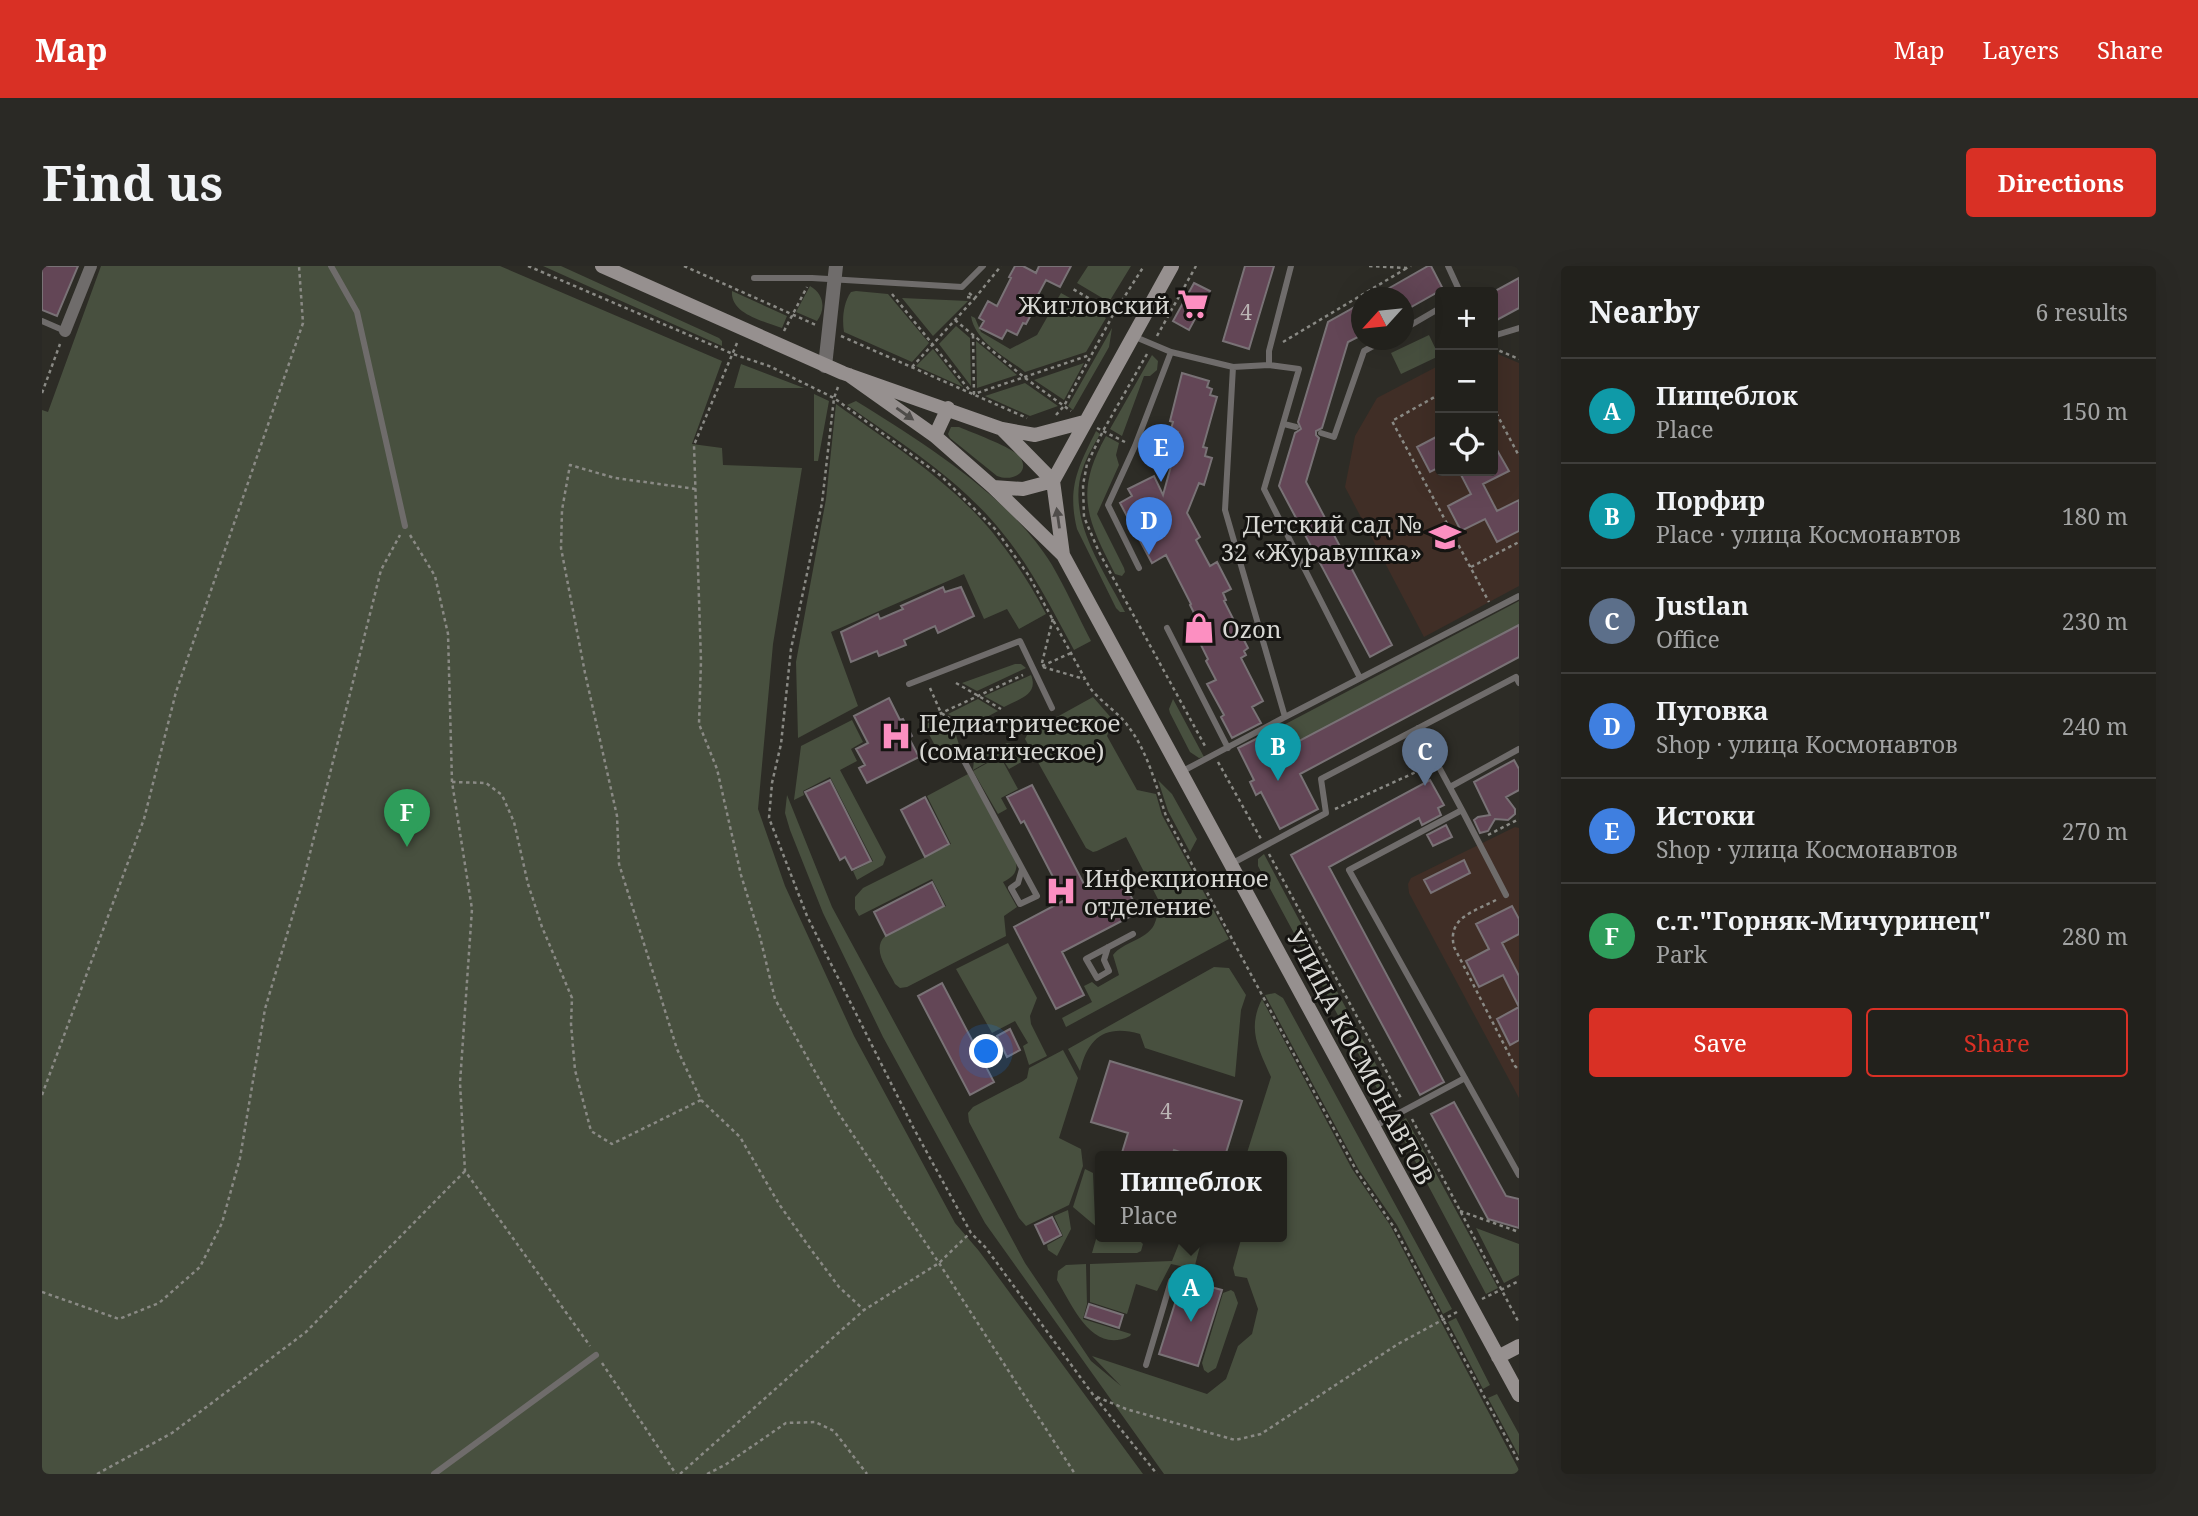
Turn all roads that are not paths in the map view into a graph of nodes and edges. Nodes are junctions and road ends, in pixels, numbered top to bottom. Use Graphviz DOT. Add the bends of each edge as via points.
graph roads {
  1 [pos="91,266"];
  2 [pos="331,266"];
  3 [pos="602,266"];
  4 [pos="983,266"];
  5 [pos="1172,266"];
  6 [pos="1291,266"];
  7 [pos="1447,266"];
  8 [pos="836,273"];
  9 [pos="754,278"];
  10 [pos="1458,287"];
  11 [pos="1435,311"];
  12 [pos="42,321"];
  13 [pos="1414,323"];
  14 [pos="1519,328"];
  15 [pos="65,331"];
  16 [pos="1498,334"];
  17 [pos="1133,336"];
  18 [pos="1366,350"];
  19 [pos="1171,352"];
  20 [pos="1269,365"];
  21 [pos="825,366"];
  22 [pos="1233,367"];
  23 [pos="846,374"];
  24 [pos="948,408"];
  25 [pos="1084,422"];
  26 [pos="1284,424"];
  27 [pos="1296,427"];
  28 [pos="1002,429"];
  29 [pos="1321,433"];
  30 [pos="935,436"];
  31 [pos="1053,481"];
  32 [pos="993,487"];
  33 [pos="405,526"];
  34 [pos="1063,555"];
  35 [pos="1139,568"];
  36 [pos="1519,596"];
  37 [pos="1167,628"];
  38 [pos="1360,678"];
  39 [pos="1519,683"];
  40 [pos="909,684"];
  41 [pos="1052,708"];
  42 [pos="1285,717"];
  43 [pos="1418,728"];
  44 [pos="1228,748"];
  45 [pos="1519,749"];
  46 [pos="962,757"];
  47 [pos="1181,772"];
  48 [pos="1450,787"];
  49 [pos="1462,810"];
  50 [pos="1231,864"];
  51 [pos="1022,869"];
  52 [pos="1505,896"];
  53 [pos="1133,934"];
  54 [pos="1108,947"];
  55 [pos="1465,1078"];
  56 [pos="1373,1127"];
  57 [pos="1519,1175"];
  58 [pos="1171,1281"];
  59 [pos="1519,1346"];
  60 [pos="596,1355"];
  61 [pos="1498,1357"];
  62 [pos="1146,1365"];
  63 [pos="1519,1395"];
  64 [pos="433,1474"];
  1 -- 15 [label="street"];
  2 -- 33 [label="lane" via="357,313"];
  3 -- 21 [label="main road"];
  4 -- 8 [label="lane" via="962,288"];
  5 -- 17 [label="main road"];
  6 -- 20 [label="lane"];
  7 -- 10 [label="lane"];
  8 -- 9 [label="lane" via="812,278"];
  8 -- 21 [label="street"];
  11 -- 13 [label="lane"];
  12 -- 15 [label="lane"];
  14 -- 16 [label="lane"];
  17 -- 19 [label="lane"];
  17 -- 25 [label="main road"];
  18 -- 29 [label="lane" via="1334,437"];
  19 -- 22 [label="lane"];
  19 -- 35 [label="lane" via="1108,505"];
  20 -- 22 [label="lane"];
  20 -- 26 [label="lane" via="1298,369"];
  21 -- 23 [label="main road"];
  22 -- 42 [label="lane" via="1225,510"];
  23 -- 24 [label="main road"];
  23 -- 30 [label="main road, УЛИЦА КОСМОНАВТОВ, one-way"];
  24 -- 28 [label="main road"];
  24 -- 30 [label="main road"];
  25 -- 28 [label="main road" via="1035,435"];
  25 -- 31 [label="main road"];
  26 -- 27 [label="lane"];
  26 -- 38 [label="lane" via="1264,489"];
  28 -- 31 [label="main road"];
  30 -- 32 [label="main road, УЛИЦА КОСМОНАВТОВ"];
  31 -- 32 [label="main road" via="1023,489"];
  34 -- 31 [label="main road, УЛИЦА КОСМОНАВТОВ, one-way"];
  32 -- 34 [label="main road, УЛИЦА КОСМОНАВТОВ"];
  34 -- 47 [label="main road, УЛИЦА КОСМОНАВТОВ"];
  36 -- 38 [label="lane"];
  37 -- 44 [label="lane"];
  38 -- 42 [label="lane"];
  39 -- 43 [label="lane" via="1516,677"];
  40 -- 41 [label="lane" via="1020,641 1038,668"];
  42 -- 44 [label="lane"];
  43 -- 48 [label="lane"];
  43 -- 50 [label="lane" via="1321,779 1326,813"];
  44 -- 47 [label="lane"];
  45 -- 48 [label="lane"];
  46 -- 51 [label="lane"];
  47 -- 50 [label="main road, УЛИЦА КОСМОНАВТОВ"];
  48 -- 49 [label="lane"];
  49 -- 52 [label="lane"];
  49 -- 55 [label="lane" via="1349,870"];
  50 -- 56 [label="main road, УЛИЦА КОСМОНАВТОВ"];
  51 -- 51 [label="lane" via="1037,896 1020,904 1011,888 1018,883"];
  53 -- 54 [label="lane"];
  54 -- 54 [label="lane" via="1086,959 1097,978 1109,971 1104,960"];
  55 -- 56 [label="lane"];
  55 -- 57 [label="lane"];
  56 -- 61 [label="main road, УЛИЦА КОСМОНАВТОВ"];
  58 -- 62 [label="lane"];
  59 -- 61 [label="main road"];
  60 -- 64 [label="lane"];
  61 -- 63 [label="main road, УЛИЦА КОСМОНАВТОВ"];
}
